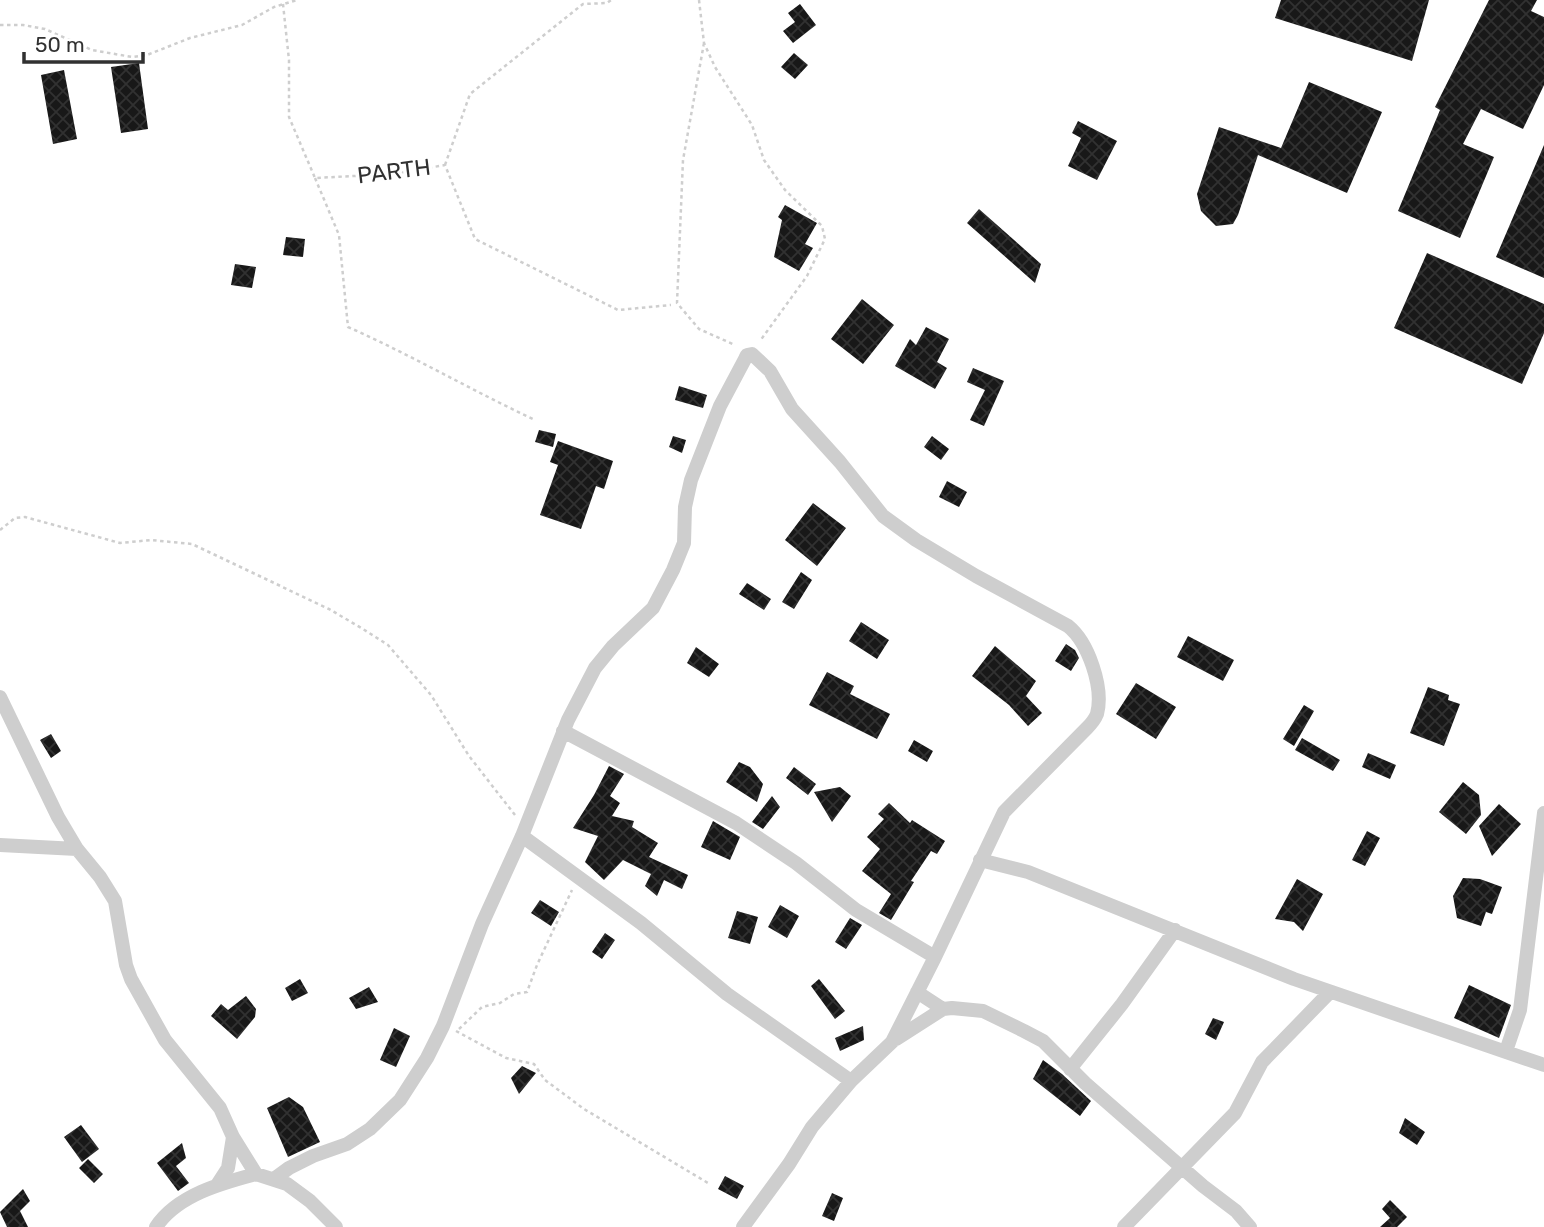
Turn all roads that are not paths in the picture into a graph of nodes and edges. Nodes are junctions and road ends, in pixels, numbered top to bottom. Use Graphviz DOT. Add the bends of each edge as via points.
graph roads {
  1 [pos="0,697"];
  2 [pos="563,731"];
  3 [pos="1544,813"];
  4 [pos="523,831"];
  5 [pos="0,845"];
  6 [pos="77,849"];
  7 [pos="980,860"];
  8 [pos="1175,930"];
  9 [pos="935,957"];
  10 [pos="917,992"];
  11 [pos="1330,992"];
  12 [pos="943,1009"];
  13 [pos="892,1042"];
  14 [pos="1506,1051"];
  15 [pos="1544,1065"];
  16 [pos="1070,1069"];
  17 [pos="851,1081"];
  18 [pos="233,1137"];
  19 [pos="1183,1168"];
  20 [pos="256,1174"];
  21 [pos="274,1179"];
  22 [pos="217,1185"];
  23 [pos="156,1227"];
  24 [pos="336,1227"];
  25 [pos="743,1227"];
  26 [pos="1124,1227"];
  27 [pos="1250,1227"];
  1 -- 6 [label="street"];
  2 -- 4 [label="street"];
  2 -- 7 [label="street" via="595,668 653,608 664,590 684,543 686,497 696,465 720,406 747,355 752,354 770,370 792,409 883,516 976,576 1068,626 1091,657 1098,702 1093,721 1004,812"];
  2 -- 9 [label="street" via="736,823 856,910"];
  3 -- 14 [label="street" via="1520,1010"];
  4 -- 17 [label="street" via="736,1000"];
  4 -- 21 [label="street" via="482,924 449,1029 400,1100 347,1143"];
  5 -- 6 [label="street"];
  6 -- 18 [label="street" via="115,901 131,979 165,1040 220,1108"];
  7 -- 8 [label="street" via="1028,872"];
  7 -- 9 [label="street"];
  8 -- 11 [label="street"];
  8 -- 16 [label="street"];
  9 -- 10 [label="street"];
  10 -- 12 [label="street"];
  10 -- 13 [label="street"];
  11 -- 14 [label="street"];
  11 -- 19 [label="street" via="1262,1062 1235,1113"];
  12 -- 13 [label="street"];
  12 -- 16 [label="street" via="983,1011 1005,1020 1043,1041"];
  13 -- 17 [label="street"];
  14 -- 15 [label="street"];
  16 -- 19 [label="street"];
  17 -- 25 [label="street" via="812,1127"];
  18 -- 20 [label="street"];
  18 -- 22 [label="street" via="228,1168"];
  19 -- 26 [label="street"];
  19 -- 27 [label="street"];
  20 -- 21 [label="street"];
  20 -- 22 [label="street"];
  21 -- 24 [label="street" via="300,1192"];
  22 -- 23 [label="street" via="176,1207"];
}
